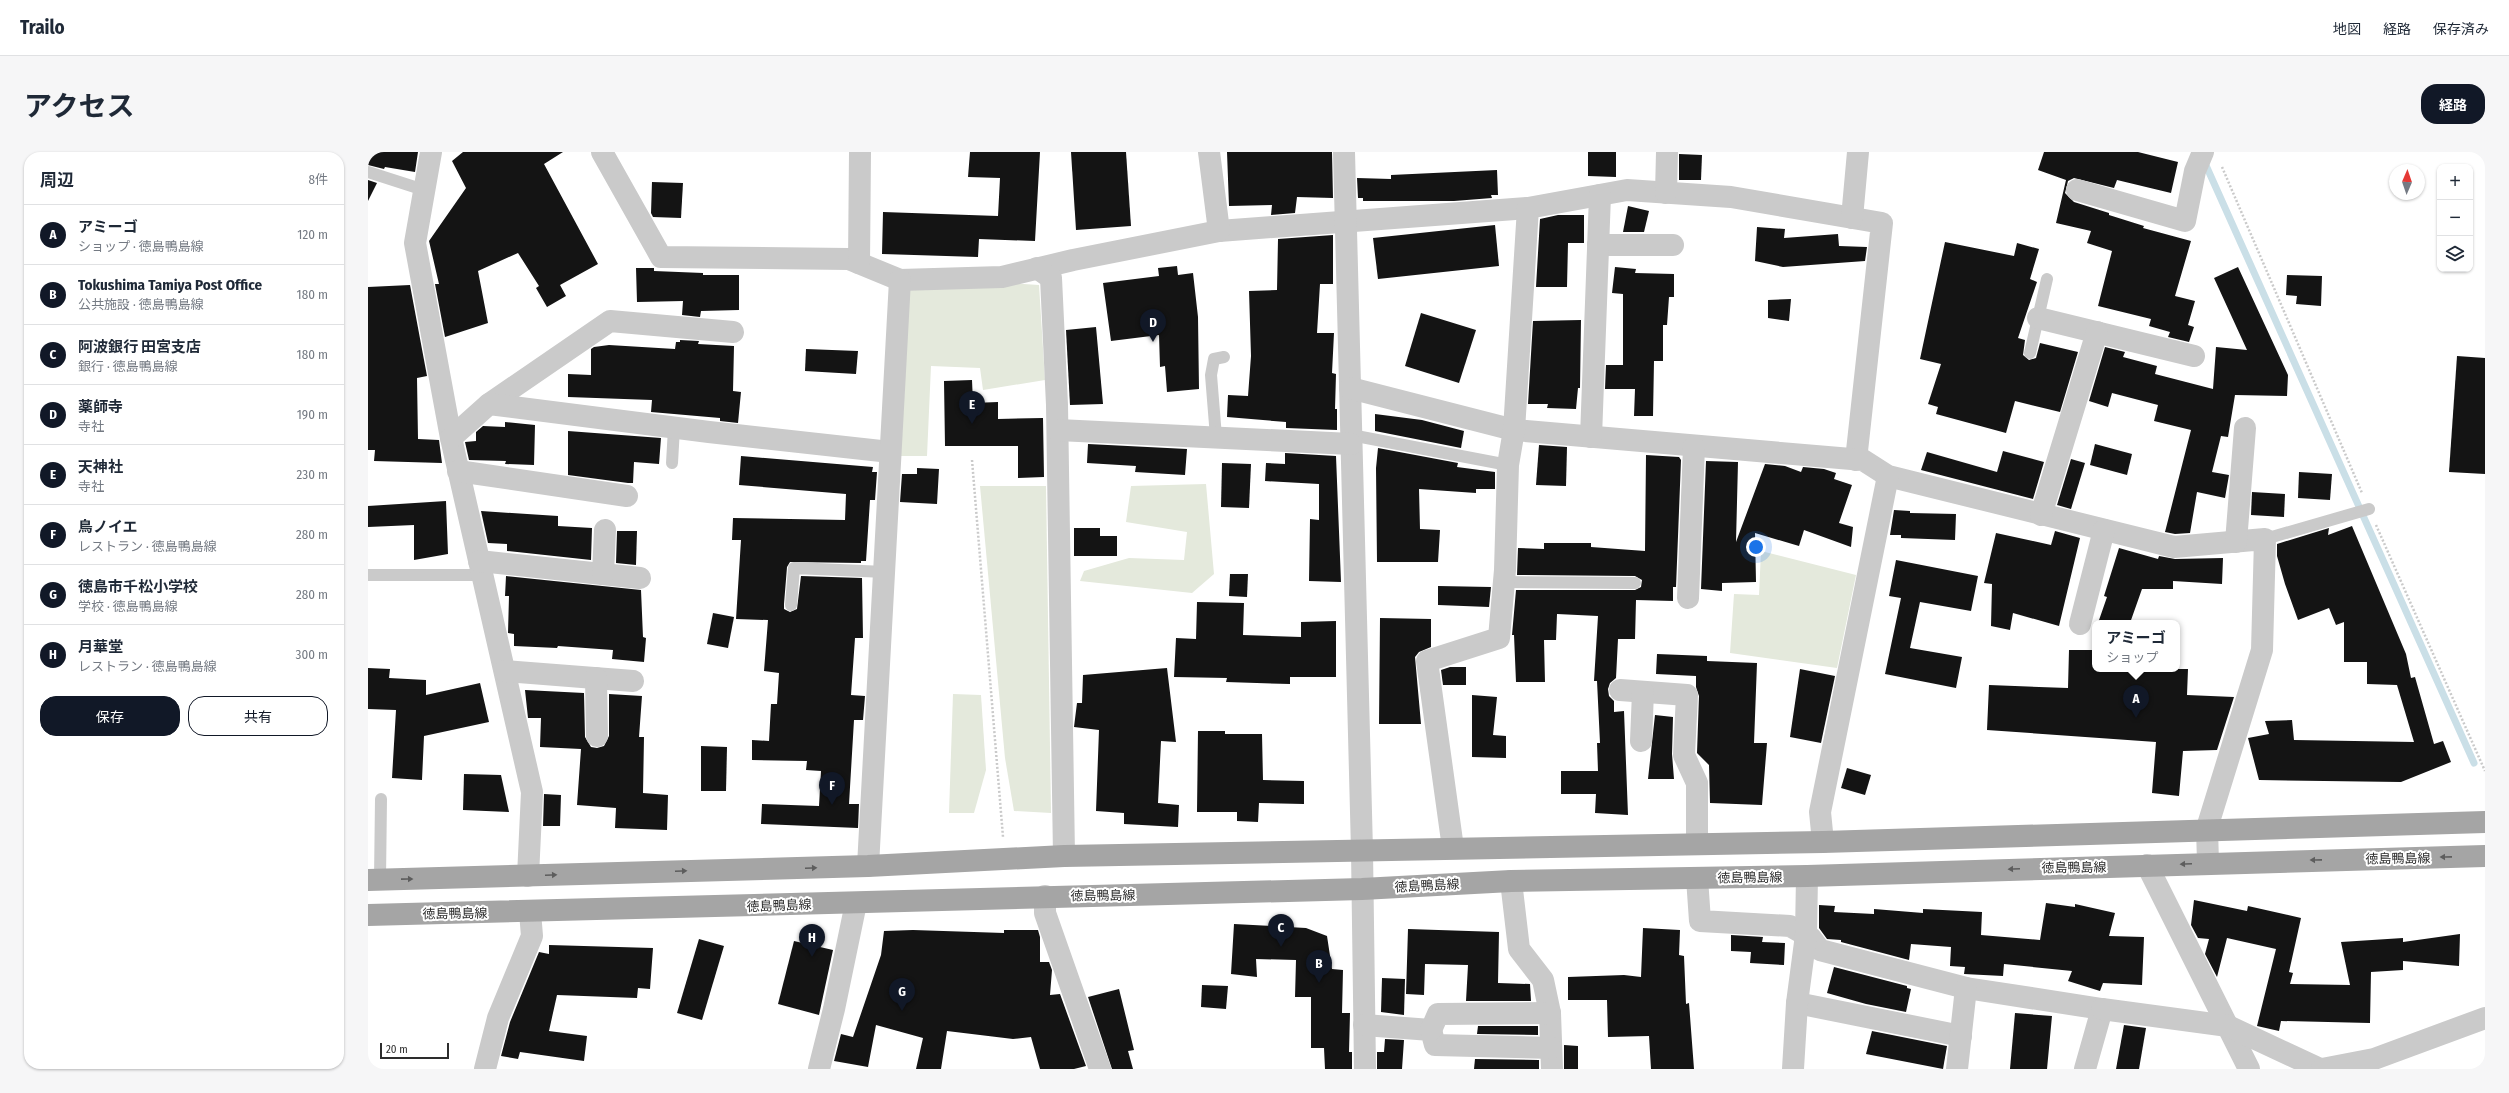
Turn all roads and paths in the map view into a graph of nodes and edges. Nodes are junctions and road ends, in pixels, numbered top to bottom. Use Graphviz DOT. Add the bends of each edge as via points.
graph roads {
  1 [pos="431,152"];
  2 [pos="602,152"];
  3 [pos="860,152"];
  4 [pos="1209,152"];
  5 [pos="1344,152"];
  6 [pos="1667,152"];
  7 [pos="1858,152"];
  8 [pos="2211,156"];
  9 [pos="368,172"];
  10 [pos="424,190"];
  11 [pos="2077,190"];
  12 [pos="1666,192"];
  13 [pos="1600,195"];
  14 [pos="1528,208"];
  15 [pos="1852,218"];
  16 [pos="1345,221"];
  17 [pos="1219,231"];
  18 [pos="1598,245"];
  19 [pos="1673,245"];
  20 [pos="859,263"];
  21 [pos="1037,268"];
  22 [pos="2047,279"];
  23 [pos="900,280"];
  24 [pos="2038,318"];
  25 [pos="733,332"];
  26 [pos="2097,332"];
  27 [pos="2030,353"];
  28 [pos="2194,356"];
  29 [pos="1224,357"];
  30 [pos="1350,388"];
  31 [pos="489,404"];
  32 [pos="674,428"];
  33 [pos="2245,428"];
  34 [pos="1058,430"];
  35 [pos="1514,430"];
  36 [pos="1216,437"];
  37 [pos="1591,437"];
  38 [pos="451,438"];
  39 [pos="1351,439"];
  40 [pos="1694,447"];
  41 [pos="890,452"];
  42 [pos="972,460"];
  43 [pos="1856,460"];
  44 [pos="672,463"];
  45 [pos="1508,464"];
  46 [pos="458,471"];
  47 [pos="1888,476"];
  48 [pos="627,496"];
  49 [pos="2369,509"];
  50 [pos="2041,515"];
  51 [pos="605,530"];
  52 [pos="2104,530"];
  53 [pos="2264,539"];
  54 [pos="2236,542"];
  55 [pos="481,568"];
  56 [pos="885,572"];
  57 [pos="604,574"];
  58 [pos="368,575"];
  59 [pos="640,578"];
  60 [pos="1504,582"];
  61 [pos="1635,583"];
  62 [pos="1688,598"];
  63 [pos="791,605"];
  64 [pos="2080,624"];
  65 [pos="505,671"];
  66 [pos="596,678"];
  67 [pos="633,681"];
  68 [pos="1620,690"];
  69 [pos="1643,692"];
  70 [pos="597,736"];
  71 [pos="1642,741"];
  72 [pos="2485,771"];
  73 [pos="381,799"];
  74 [pos="2485,822"];
  75 [pos="2208,828"];
  76 [pos="1823,842"];
  77 [pos="1697,844"];
  78 [pos="1453,848"];
  79 [pos="1362,851"];
  80 [pos="1064,856"];
  81 [pos="2485,856"];
  82 [pos="1004,859"];
  83 [pos="2208,863"];
  84 [pos="2147,865"];
  85 [pos="868,866"];
  86 [pos="528,876"];
  87 [pos="1807,876"];
  88 [pos="1697,878"];
  89 [pos="374,879"];
  90 [pos="1511,881"];
  91 [pos="1362,889"];
  92 [pos="1045,896"];
  93 [pos="856,903"];
  94 [pos="530,912"];
  95 [pos="368,915"];
  96 [pos="1806,936"];
  97 [pos="1966,988"];
  98 [pos="1797,1003"];
  99 [pos="2102,1009"];
  100 [pos="1550,1013"];
  101 [pos="2485,1018"];
  102 [pos="1364,1025"];
  103 [pos="2228,1026"];
  104 [pos="1431,1030"];
  105 [pos="1961,1036"];
  106 [pos="1552,1058"];
  107 [pos="485,1069"];
  108 [pos="819,1069"];
  109 [pos="1100,1069"];
  110 [pos="1364,1069"];
  111 [pos="1793,1069"];
  112 [pos="1958,1069"];
  113 [pos="2085,1069"];
  114 [pos="2249,1069"];
  115 [pos="2321,1069"];
  1 -- 10 [label="street"];
  2 -- 20 [label="street" via="662,257 849,258"];
  3 -- 20 [label="street"];
  4 -- 17 [label="street"];
  5 -- 16 [label="street"];
  6 -- 12 [label="street"];
  7 -- 15 [label="street"];
  8 -- 11 [label="street" via="2195,171 2185,221"];
  8 -- 49 [label="path" via="2258,255"];
  9 -- 10 [label="lane"];
  10 -- 38 [label="street" via="415,243"];
  12 -- 13 [label="street" via="1627,190"];
  12 -- 15 [label="street" via="1731,198"];
  13 -- 14 [label="street"];
  13 -- 18 [label="street"];
  14 -- 16 [label="street" via="1490,209 1391,220"];
  14 -- 35 [label="street"];
  15 -- 43 [label="street" via="1882,223"];
  16 -- 17 [label="street"];
  16 -- 30 [label="street"];
  17 -- 21 [label="street"];
  18 -- 19 [label="street"];
  18 -- 37 [label="street"];
  20 -- 23 [label="street"];
  21 -- 23 [label="street" via="1002,277"];
  21 -- 34 [label="street" via="1051,278"];
  22 -- 24 [label="lane"];
  23 -- 41 [label="street"];
  24 -- 26 [label="street"];
  24 -- 27 [label="lane"];
  25 -- 31 [label="street" via="610,322"];
  26 -- 28 [label="street"];
  26 -- 50 [label="street"];
  29 -- 36 [label="lane" via="1214,359 1211,375"];
  30 -- 35 [label="street"];
  30 -- 39 [label="street"];
  31 -- 32 [label="street"];
  31 -- 38 [label="street"];
  32 -- 41 [label="street"];
  32 -- 44 [label="lane"];
  33 -- 54 [label="street"];
  34 -- 36 [label="street"];
  34 -- 80 [label="street"];
  35 -- 37 [label="street"];
  35 -- 45 [label="street"];
  36 -- 39 [label="street"];
  37 -- 40 [label="street"];
  38 -- 46 [label="street"];
  39 -- 45 [label="lane"];
  39 -- 79 [label="street"];
  40 -- 43 [label="street"];
  40 -- 62 [label="street"];
  41 -- 56 [label="street"];
  42 -- 82 [label="path"];
  43 -- 47 [label="street" via="1863,460"];
  45 -- 60 [label="street"];
  46 -- 48 [label="street"];
  46 -- 55 [label="street"];
  47 -- 50 [label="street"];
  47 -- 76 [label="street" via="1820,812"];
  49 -- 53 [label="lane"];
  49 -- 72 [label="path"];
  50 -- 52 [label="street"];
  51 -- 57 [label="street"];
  52 -- 54 [label="street" via="2174,547"];
  52 -- 64 [label="street"];
  53 -- 54 [label="street"];
  53 -- 75 [label="street" via="2262,650"];
  55 -- 57 [label="street"];
  55 -- 58 [label="lane"];
  55 -- 65 [label="street"];
  56 -- 63 [label="lane" via="794,568"];
  56 -- 85 [label="street"];
  57 -- 59 [label="street"];
  60 -- 61 [label="lane"];
  60 -- 78 [label="street" via="1499,638 1427,662"];
  65 -- 66 [label="street"];
  65 -- 86 [label="street" via="532,792"];
  66 -- 67 [label="street"];
  66 -- 70 [label="street"];
  68 -- 69 [label="street"];
  69 -- 71 [label="street"];
  69 -- 77 [label="street" via="1687,695 1684,755 1697,783"];
  73 -- 89 [label="lane"];
  74 -- 75 [label="main road"];
  75 -- 76 [label="main road"];
  75 -- 83 [label="street"];
  76 -- 77 [label="main road"];
  77 -- 78 [label="main road"];
  78 -- 79 [label="main road"];
  79 -- 80 [label="main road"];
  79 -- 91 [label="street"];
  80 -- 82 [label="main road"];
  81 -- 83 [label="main road, 徳島鴨島線, one-way"];
  82 -- 85 [label="main road"];
  83 -- 84 [label="main road, 徳島鴨島線, one-way"];
  84 -- 87 [label="main road, 徳島鴨島線, one-way"];
  84 -- 103 [label="street"];
  86 -- 85 [label="main road, one-way"];
  89 -- 86 [label="main road, one-way"];
  87 -- 88 [label="main road, 徳島鴨島線"];
  87 -- 96 [label="street"];
  88 -- 90 [label="main road, 徳島鴨島線"];
  88 -- 96 [label="street" via="1700,922 1790,926"];
  90 -- 91 [label="main road, 徳島鴨島線"];
  90 -- 100 [label="street" via="1519,949 1543,980"];
  91 -- 92 [label="main road, 徳島鴨島線"];
  91 -- 102 [label="street"];
  92 -- 93 [label="main road, 徳島鴨島線"];
  92 -- 109 [label="street" via="1045,914"];
  93 -- 94 [label="main road, 徳島鴨島線"];
  93 -- 108 [label="street"];
  94 -- 95 [label="main road, 徳島鴨島線"];
  94 -- 107 [label="street" via="532,936 498,1018"];
  96 -- 97 [label="street" via="1811,938 1820,950"];
  96 -- 98 [label="street"];
  97 -- 99 [label="street"];
  97 -- 105 [label="street"];
  98 -- 105 [label="street"];
  98 -- 111 [label="street"];
  99 -- 103 [label="street"];
  99 -- 113 [label="street"];
  100 -- 104 [label="street" via="1438,1014"];
  100 -- 106 [label="street"];
  101 -- 115 [label="street" via="2374,1059"];
  102 -- 104 [label="street"];
  102 -- 110 [label="street"];
  103 -- 114 [label="street"];
  103 -- 115 [label="street"];
  104 -- 106 [label="street" via="1435,1045"];
  105 -- 112 [label="street"];
}
